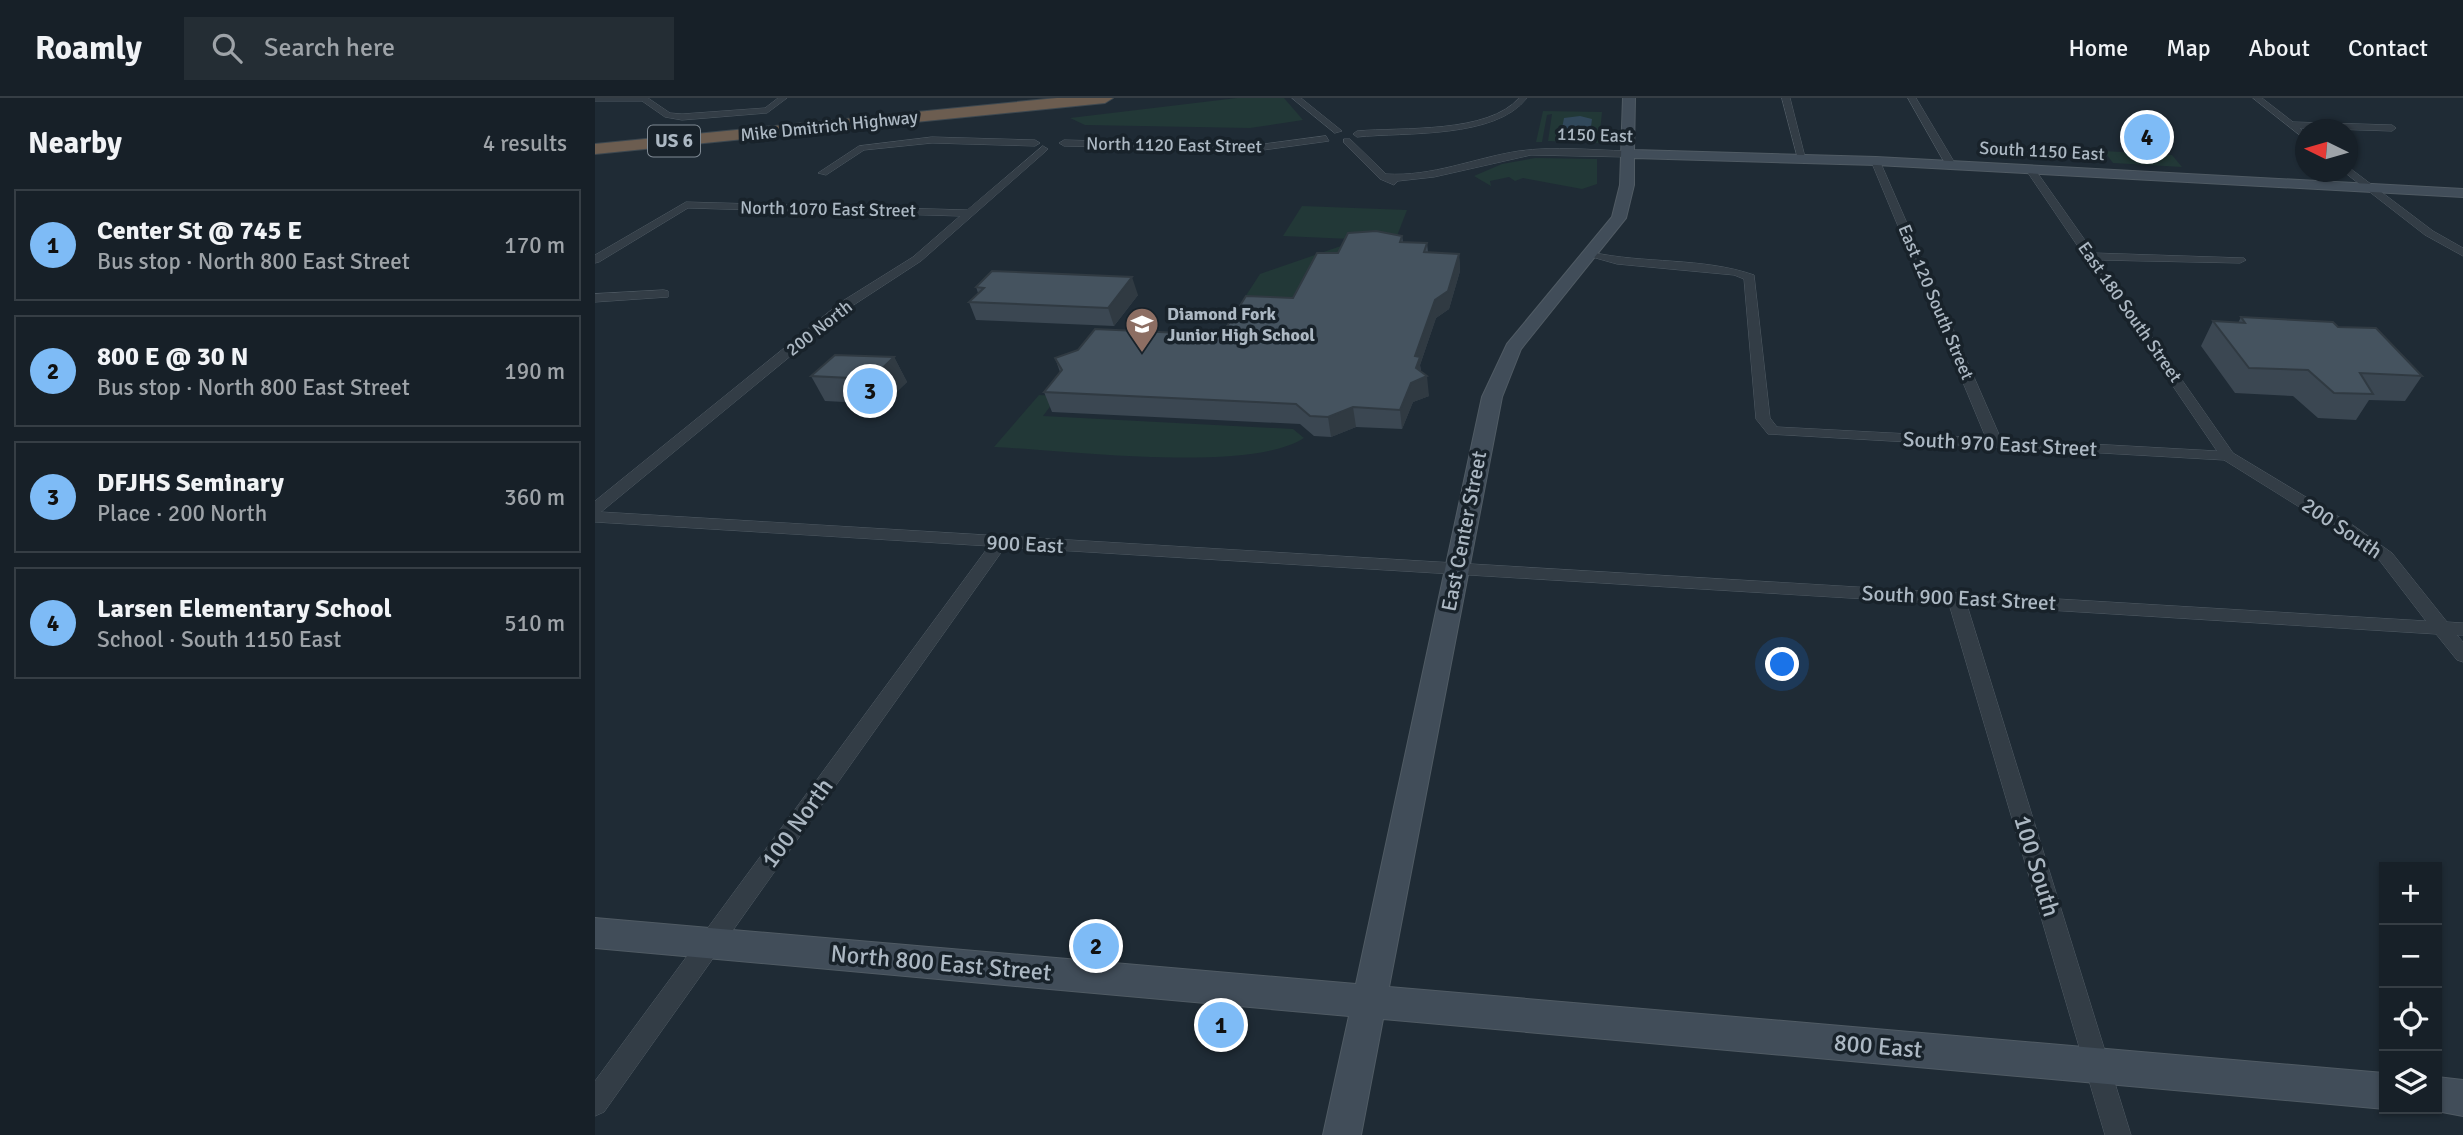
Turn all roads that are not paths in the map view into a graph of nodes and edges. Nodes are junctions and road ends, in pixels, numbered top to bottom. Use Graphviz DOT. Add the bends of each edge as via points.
graph roads {
  1 [pos="595,98"];
  2 [pos="645,98"];
  3 [pos="783,98"];
  4 [pos="1105,98"];
  5 [pos="1296,98"];
  6 [pos="1523,98"];
  7 [pos="1629,98"];
  8 [pos="1786,98"];
  9 [pos="1912,98"];
  10 [pos="2257,98"];
  11 [pos="2292,125"];
  12 [pos="2295,128"];
  13 [pos="2392,128"];
  14 [pos="1338,131"];
  15 [pos="1357,134"];
  16 [pos="1326,139"];
  17 [pos="1347,141"];
  18 [pos="1045,142"];
  19 [pos="595,149"];
  20 [pos="1627,154"];
  21 [pos="1745,158"];
  22 [pos="1803,159"];
  23 [pos="1876,161"];
  24 [pos="1951,165"];
  25 [pos="2031,170"];
  26 [pos="823,173"];
  27 [pos="2358,178"];
  28 [pos="2371,188"];
  29 [pos="2463,193"];
  30 [pos="970,213"];
  31 [pos="2463,254"];
  32 [pos="1591,255"];
  33 [pos="2091,256"];
  34 [pos="595,260"];
  35 [pos="2240,260"];
  36 [pos="664,294"];
  37 [pos="595,298"];
  38 [pos="1995,443"];
  39 [pos="2228,456"];
  40 [pos="595,509"];
  41 [pos="595,517"];
  42 [pos="999,543"];
  43 [pos="1455,569"];
  44 [pos="1955,598"];
  45 [pos="2442,628"];
  46 [pos="2463,629"];
  47 [pos="2463,655"];
  48 [pos="595,933"];
  49 [pos="710,944"];
  50 [pos="1371,1002"];
  51 [pos="2097,1065"];
  52 [pos="2379,1091"];
  53 [pos="2442,1096"];
  54 [pos="2463,1098"];
  55 [pos="595,1103"];
  56 [pos="1342,1135"];
  57 [pos="2118,1135"];
  1 -- 2 [label="street"];
  2 -- 3 [label="street" via="668,115 682,117 767,110"];
  4 -- 19 [label="highway, Mike Dmitrich Highway / US 6"];
  5 -- 14 [label="street"];
  6 -- 15 [label="street" via="1517,108 1475,123"];
  7 -- 20 [label="street, East Center Street"];
  8 -- 22 [label="street"];
  9 -- 24 [label="street"];
  10 -- 11 [label="street"];
  11 -- 12 [label="street"];
  11 -- 13 [label="street"];
  14 -- 15 [label="street"];
  14 -- 16 [label="street"];
  15 -- 17 [label="street" via="1356,139"];
  16 -- 17 [label="street"];
  16 -- 18 [label="street, North 1120 East Street" via="1256,148"];
  17 -- 20 [label="street, 1150 East" via="1383,177 1408,185 1522,153"];
  18 -- 26 [label="street" via="932,140 862,148"];
  18 -- 30 [label="street, 200 North"];
  20 -- 21 [label="street, 1150 East"];
  20 -- 32 [label="street, East Center Street" via="1622,211"];
  21 -- 22 [label="street, South 1150 East"];
  22 -- 23 [label="street, South 1150 East"];
  23 -- 24 [label="street, South 1150 East"];
  23 -- 38 [label="street, East 120 South Street"];
  24 -- 25 [label="street, South 1150 East"];
  25 -- 28 [label="street, South 1150 East"];
  25 -- 33 [label="street, East 180 South Street"];
  27 -- 28 [label="street"];
  28 -- 29 [label="street, South 1150 East"];
  28 -- 31 [label="street"];
  30 -- 34 [label="street, North 1070 East Street" via="686,205"];
  30 -- 40 [label="street, 200 North" via="917,259 814,330"];
  32 -- 38 [label="street, South 970 East Street" via="1746,274 1751,284 1763,419 1773,430"];
  32 -- 43 [label="street, East Center Street" via="1521,337 1498,377"];
  33 -- 35 [label="street"];
  33 -- 39 [label="street, East 180 South Street"];
  36 -- 37 [label="street"];
  38 -- 39 [label="street, South 970 East Street"];
  39 -- 45 [label="street, 200 South" via="2326,514 2386,557"];
  41 -- 42 [label="street, 900 East"];
  42 -- 43 [label="street, 900 East"];
  42 -- 49 [label="street, 100 North"];
  43 -- 44 [label="street, South 900 East Street"];
  43 -- 50 [label="street, East Center Street"];
  44 -- 45 [label="street, South 900 East Street"];
  44 -- 51 [label="street, 100 South"];
  45 -- 46 [label="street, South 900 East Street"];
  45 -- 47 [label="street, 200 South"];
  48 -- 49 [label="street, North 800 East Street"];
  49 -- 50 [label="street, North 800 East Street"];
  49 -- 55 [label="street, 100 North"];
  50 -- 51 [label="street, 800 East"];
  50 -- 56 [label="street, East Center Street"];
  51 -- 52 [label="street, 800 East"];
  51 -- 57 [label="street, 100 South"];
  53 -- 54 [label="street"];
}
